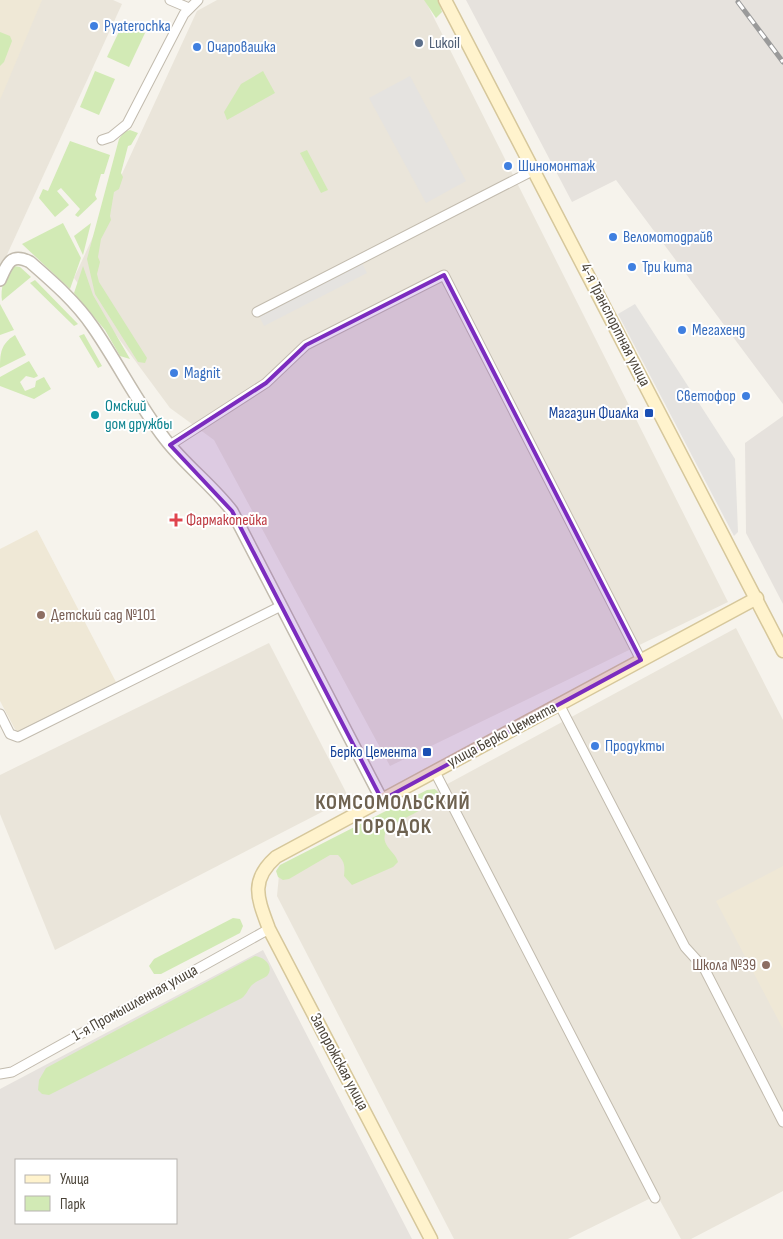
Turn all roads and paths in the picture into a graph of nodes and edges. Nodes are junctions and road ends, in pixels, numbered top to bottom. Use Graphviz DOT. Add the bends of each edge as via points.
graph roads {
  1 [pos="170,0"];
  2 [pos="198,0"];
  3 [pos="445,0"];
  4 [pos="189,8"];
  5 [pos="102,140"];
  6 [pos="534,170"];
  7 [pos="0,280"];
  8 [pos="257,312"];
  9 [pos="170,445"];
  10 [pos="757,598"];
  11 [pos="281,606"];
  12 [pos="783,651"];
  13 [pos="641,660"];
  14 [pos="559,704"];
  15 [pos="0,714"];
  16 [pos="4,731"];
  17 [pos="435,772"];
  18 [pos="382,800"];
  19 [pos="258,882"];
  20 [pos="269,929"];
  21 [pos="0,1074"];
  22 [pos="783,1122"];
  23 [pos="655,1198"];
  24 [pos="432,1239"];
  1 -- 4 [label="street"];
  2 -- 4 [label="street"];
  3 -- 6 [label="main road, 4-я Транспортная улица"];
  4 -- 5 [label="street" via="127,124"];
  6 -- 8 [label="street"];
  6 -- 10 [label="main road, 4-я Транспортная улица"];
  7 -- 9 [label="street" via="7,264 17,258 30,262 69,298 92,325"];
  9 -- 11 [label="street" via="232,511"];
  9 -- 13 [label="street" via="266,383 306,345 444,275"];
  10 -- 12 [label="main road, 4-я Транспортная улица"];
  10 -- 13 [label="main road, улица Берко Цемента"];
  11 -- 16 [label="street" via="18,737"];
  11 -- 18 [label="street"];
  13 -- 14 [label="main road, улица Берко Цемента"];
  14 -- 17 [label="main road, улица Берко Цемента"];
  14 -- 22 [label="street" via="684,947 704,968"];
  15 -- 16 [label="street"];
  17 -- 18 [label="main road, улица Берко Цемента"];
  17 -- 23 [label="street"];
  18 -- 19 [label="main road, улица Берко Цемента" via="276,857 265,867"];
  19 -- 20 [label="main road, Запорожская улица" via="258,899"];
  20 -- 21 [label="street, 1-я Промышленная улица" via="12,1072"];
  20 -- 24 [label="main road, Запорожская улица"];
}
